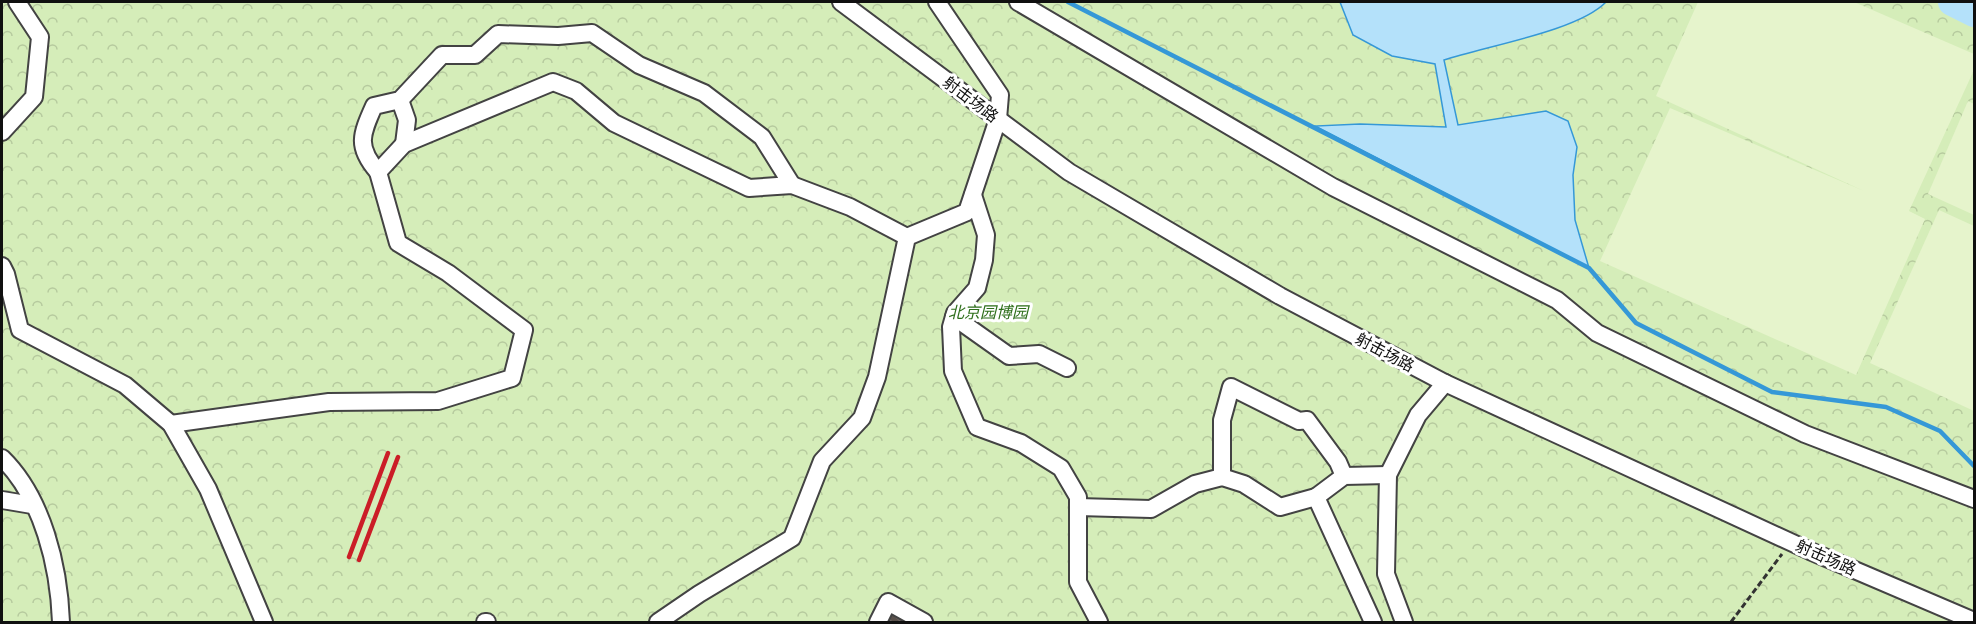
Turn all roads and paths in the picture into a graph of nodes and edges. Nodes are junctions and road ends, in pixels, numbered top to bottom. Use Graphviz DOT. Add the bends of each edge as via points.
graph roads {
  1 [pos="17,2"];
  2 [pos="841,2"];
  3 [pos="937,2"];
  4 [pos="1024,3"];
  5 [pos="400,100"];
  6 [pos="998,119"];
  7 [pos="2,132"];
  8 [pos="404,144"];
  9 [pos="378,172"];
  10 [pos="792,185"];
  11 [pos="973,195"];
  12 [pos="907,237"];
  13 [pos="2,266"];
  14 [pos="954,317"];
  15 [pos="1067,368"];
  16 [pos="1445,383"];
  17 [pos="171,424"];
  18 [pos="2,458"];
  19 [pos="1388,475"];
  20 [pos="1344,476"];
  21 [pos="1222,477"];
  22 [pos="1316,497"];
  23 [pos="1974,499"];
  24 [pos="2,500"];
  25 [pos="32,505"];
  26 [pos="1078,507"];
  27 [pos="1791,542"];
  28 [pos="1974,621"];
  29 [pos="61,622"];
  30 [pos="264,622"];
  31 [pos="658,622"];
  32 [pos="878,622"];
  33 [pos="924,622"];
  34 [pos="1099,622"];
  35 [pos="1373,622"];
  36 [pos="1404,622"];
  37 [pos="1731,622"];
  1 -- 7 [label="street" via="40,37 34,98"];
  2 -- 6 [label="street, 射击场路"];
  3 -- 6 [label="street" via="999,95"];
  4 -- 23 [label="street" via="1333,187 1557,300 1597,333 1805,434"];
  5 -- 8 [label="street" via="407,120"];
  5 -- 9 [label="street" via="374,106 362,132 364,156"];
  5 -- 10 [label="street" via="442,55 475,55 498,34 592,33 639,65 704,93 762,137"];
  6 -- 11 [label="street"];
  6 -- 16 [label="street, 射击场路" via="1069,172 1280,296"];
  8 -- 9 [label="street"];
  8 -- 10 [label="street" via="553,82 576,91 614,123 749,188"];
  9 -- 17 [label="street" via="398,243 448,273 524,330 512,378 438,401 329,402"];
  10 -- 12 [label="street" via="850,207"];
  11 -- 12 [label="street" via="968,212"];
  11 -- 14 [label="street" via="986,235 984,260 976,288"];
  12 -- 31 [label="street" via="877,377 862,418 822,461 792,538"];
  13 -- 17 [label="street" via="20,330 126,385"];
  14 -- 15 [label="street" via="1009,356 1039,354"];
  14 -- 26 [label="street" via="953,371 976,427 1021,443 1061,468 1078,497"];
  16 -- 19 [label="street" via="1418,415"];
  16 -- 27 [label="street, 射击场路"];
  17 -- 30 [label="street" via="208,489"];
  18 -- 25 [label="street" via="15,471"];
  19 -- 20 [label="street"];
  19 -- 36 [label="street" via="1386,574"];
  20 -- 21 [label="street" via="1307,420 1299,421 1231,387 1222,420"];
  20 -- 22 [label="street"];
  21 -- 22 [label="street" via="1244,484 1280,507"];
  21 -- 26 [label="street" via="1195,484 1151,509"];
  22 -- 35 [label="street"];
  24 -- 25 [label="street"];
  25 -- 29 [label="street" via="45,529 60,586"];
  26 -- 34 [label="street" via="1078,582"];
  27 -- 28 [label="street, 射击场路"];
  27 -- 37 [label="path"];
  32 -- 33 [label="street" via="888,602"];
}
